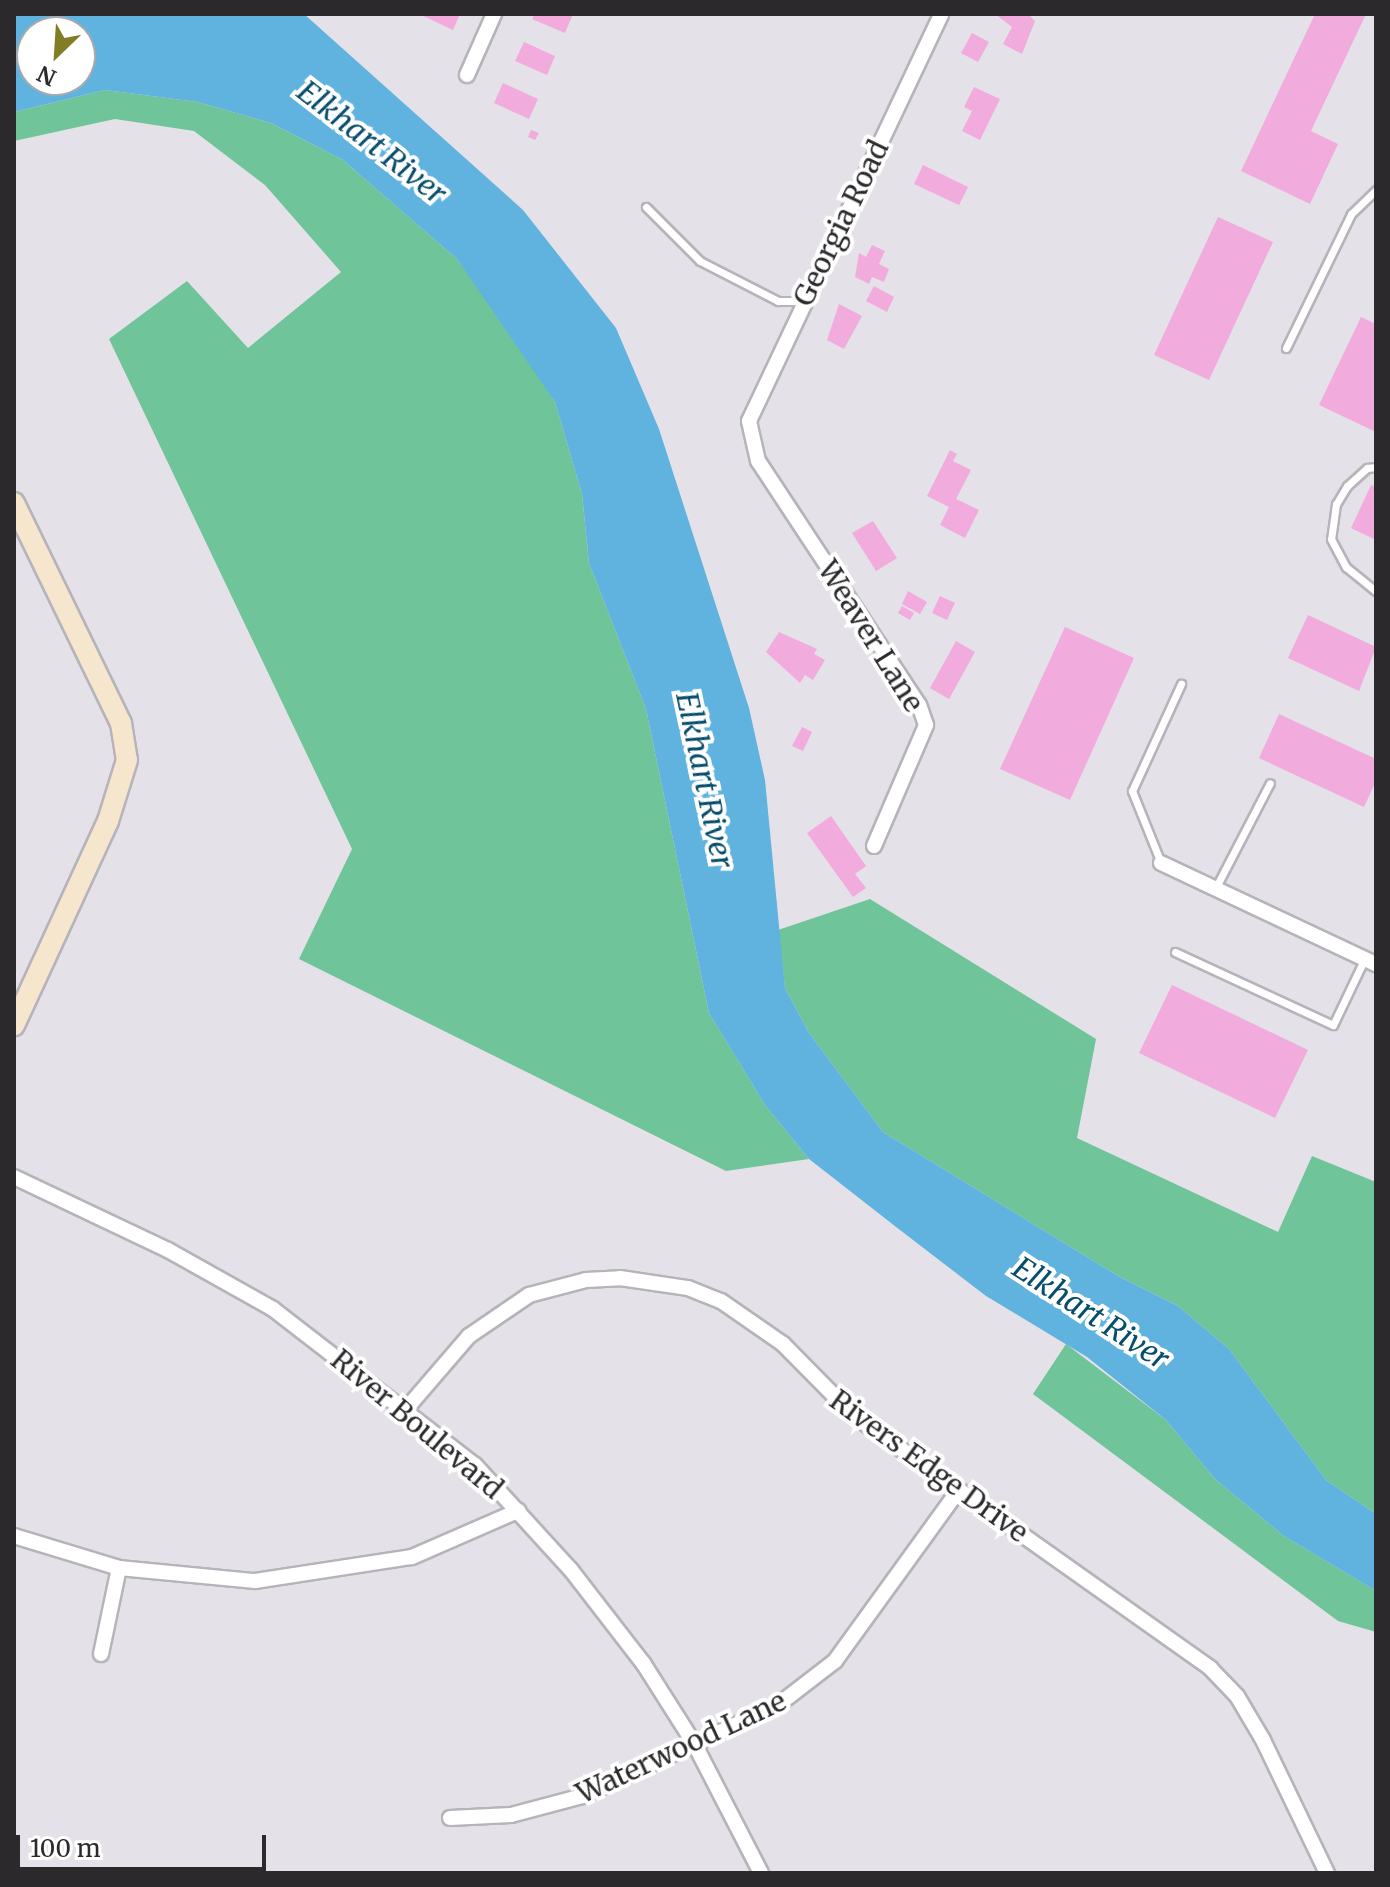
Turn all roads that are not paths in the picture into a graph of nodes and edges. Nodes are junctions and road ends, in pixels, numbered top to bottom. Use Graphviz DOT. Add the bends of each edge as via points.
graph roads {
  1 [pos="494,14"];
  2 [pos="941,14"];
  3 [pos="467,75"];
  4 [pos="1376,190"];
  5 [pos="646,207"];
  6 [pos="804,301"];
  7 [pos="1286,348"];
  8 [pos="750,435"];
  9 [pos="1376,467"];
  10 [pos="14,503"];
  11 [pos="1376,591"];
  12 [pos="1181,684"];
  13 [pos="1270,783"];
  14 [pos="874,846"];
  15 [pos="1161,863"];
  16 [pos="1215,889"];
  17 [pos="1175,952"];
  18 [pos="1370,961"];
  19 [pos="14,1025"];
  20 [pos="14,1177"];
  21 [pos="407,1408"];
  22 [pos="959,1490"];
  23 [pos="518,1511"];
  24 [pos="14,1536"];
  25 [pos="119,1568"];
  26 [pos="101,1654"];
  27 [pos="695,1745"];
  28 [pos="450,1818"];
  29 [pos="761,1873"];
  30 [pos="1327,1873"];
  1 -- 3 [label="street"];
  2 -- 6 [label="street, Georgia Road"];
  4 -- 7 [label="lane" via="1351,214"];
  5 -- 6 [label="lane" via="700,261 778,301"];
  6 -- 8 [label="street, Georgia Road" via="753,407"];
  8 -- 14 [label="street, Weaver Lane" via="758,461 919,705 926,725"];
  9 -- 11 [label="lane" via="1367,468 1347,486 1336,504 1331,539 1346,567"];
  10 -- 19 [label="street" via="121,723 127,760 108,821"];
  12 -- 15 [label="lane" via="1132,791"];
  13 -- 16 [label="lane"];
  15 -- 16 [label="street"];
  16 -- 18 [label="street"];
  17 -- 18 [label="lane" via="1333,1025"];
  20 -- 21 [label="street, River Boulevard" via="168,1250 273,1309"];
  21 -- 22 [label="street, Rivers Edge Drive" via="469,1336 529,1295 586,1280 655,1281 721,1301 754,1321 853,1415"];
  21 -- 23 [label="street, River Boulevard" via="475,1465"];
  22 -- 27 [label="street, Waterwood Lane" via="835,1661 778,1705"];
  22 -- 30 [label="street, Rivers Edge Drive" via="1180,1645 1237,1696"];
  23 -- 25 [label="street" via="412,1557 312,1576 208,1580"];
  23 -- 27 [label="street, River Boulevard" via="606,1612"];
  24 -- 25 [label="street"];
  25 -- 26 [label="street"];
  27 -- 28 [label="street, Waterwood Lane" via="623,1780 547,1807"];
  27 -- 29 [label="street, River Boulevard"];
}
